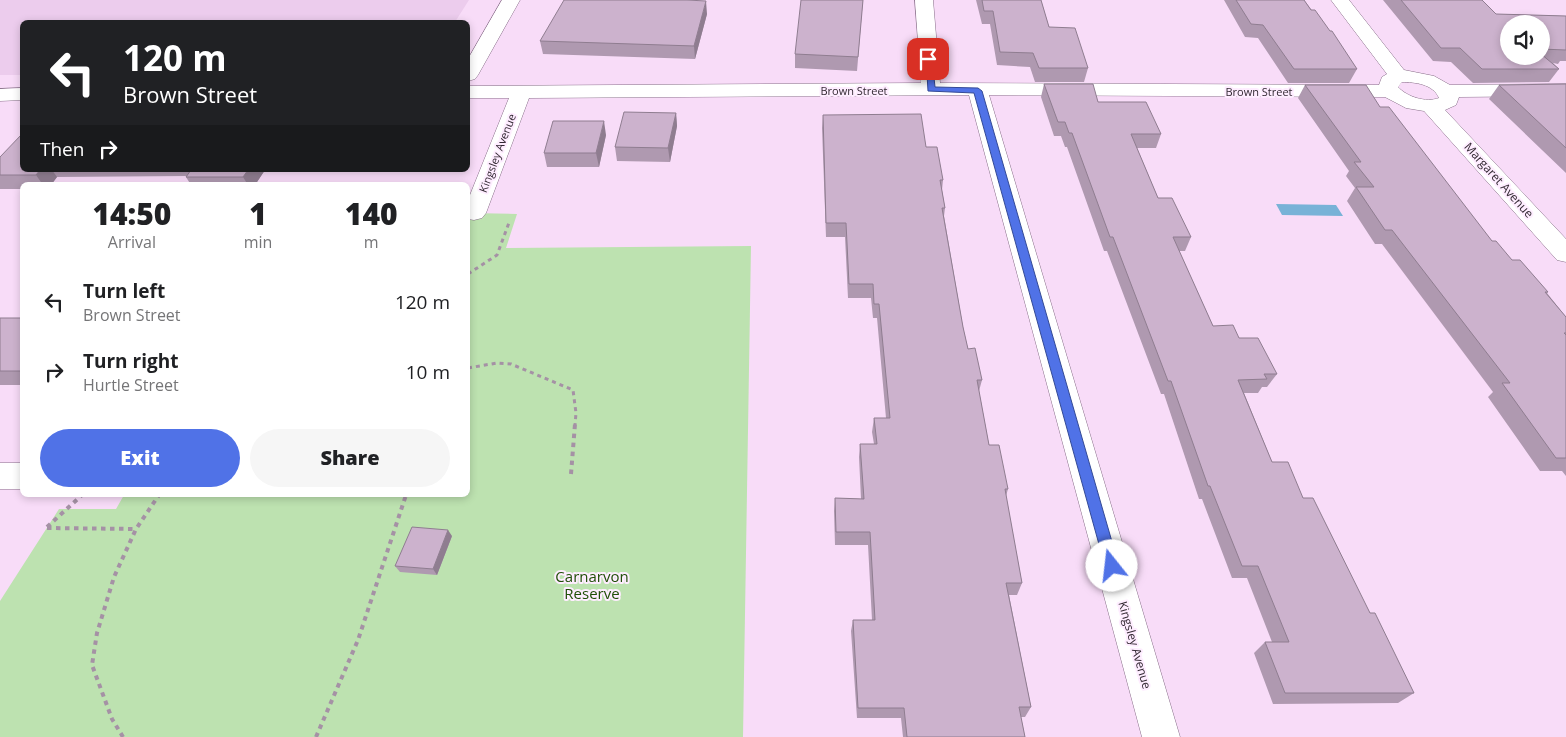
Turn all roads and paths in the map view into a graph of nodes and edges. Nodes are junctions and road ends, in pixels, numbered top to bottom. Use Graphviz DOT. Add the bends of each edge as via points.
graph roads {
  1 [pos="511,0"];
  2 [pos="924,0"];
  3 [pos="1340,0"];
  4 [pos="470,72"];
  5 [pos="1394,84"];
  6 [pos="931,89"];
  7 [pos="1566,90"];
  8 [pos="978,91"];
  9 [pos="1446,91"];
  10 [pos="470,92"];
  11 [pos="521,92"];
  12 [pos="20,94"];
  13 [pos="0,95"];
  14 [pos="1430,106"];
  15 [pos="474,213"];
  16 [pos="512,214"];
  17 [pos="1566,254"];
  18 [pos="470,273"];
  19 [pos="470,368"];
  20 [pos="570,474"];
  21 [pos="0,476"];
  22 [pos="20,476"];
  23 [pos="80,497"];
  24 [pos="158,497"];
  25 [pos="405,497"];
  26 [pos="136,530"];
  27 [pos="122,737"];
  28 [pos="316,737"];
  29 [pos="1161,737"];
  1 -- 4 [label="street"];
  2 -- 6 [label="street"];
  3 -- 5 [label="street"];
  5 -- 8 [label="street, Brown Street"];
  5 -- 9 [label="street, Brown Street" via="1413,77 1429,80"];
  5 -- 14 [label="street" via="1403,100"];
  6 -- 8 [label="street, Brown Street"];
  6 -- 11 [label="street, Brown Street"];
  7 -- 9 [label="street"];
  8 -- 29 [label="street, Kingsley Avenue"];
  9 -- 14 [label="street" via="1449,101"];
  10 -- 11 [label="street, Brown Street"];
  11 -- 15 [label="street, Kingsley Avenue"];
  12 -- 13 [label="street"];
  14 -- 17 [label="street, Margaret Avenue"];
  16 -- 18 [label="path" via="497,255"];
  19 -- 20 [label="path" via="511,364 573,390 576,413"];
  21 -- 22 [label="street"];
  23 -- 26 [label="path" via="47,528"];
  24 -- 26 [label="path"];
  25 -- 28 [label="path" via="358,640"];
  26 -- 27 [label="path" via="114,576 97,633 92,665"];
}
